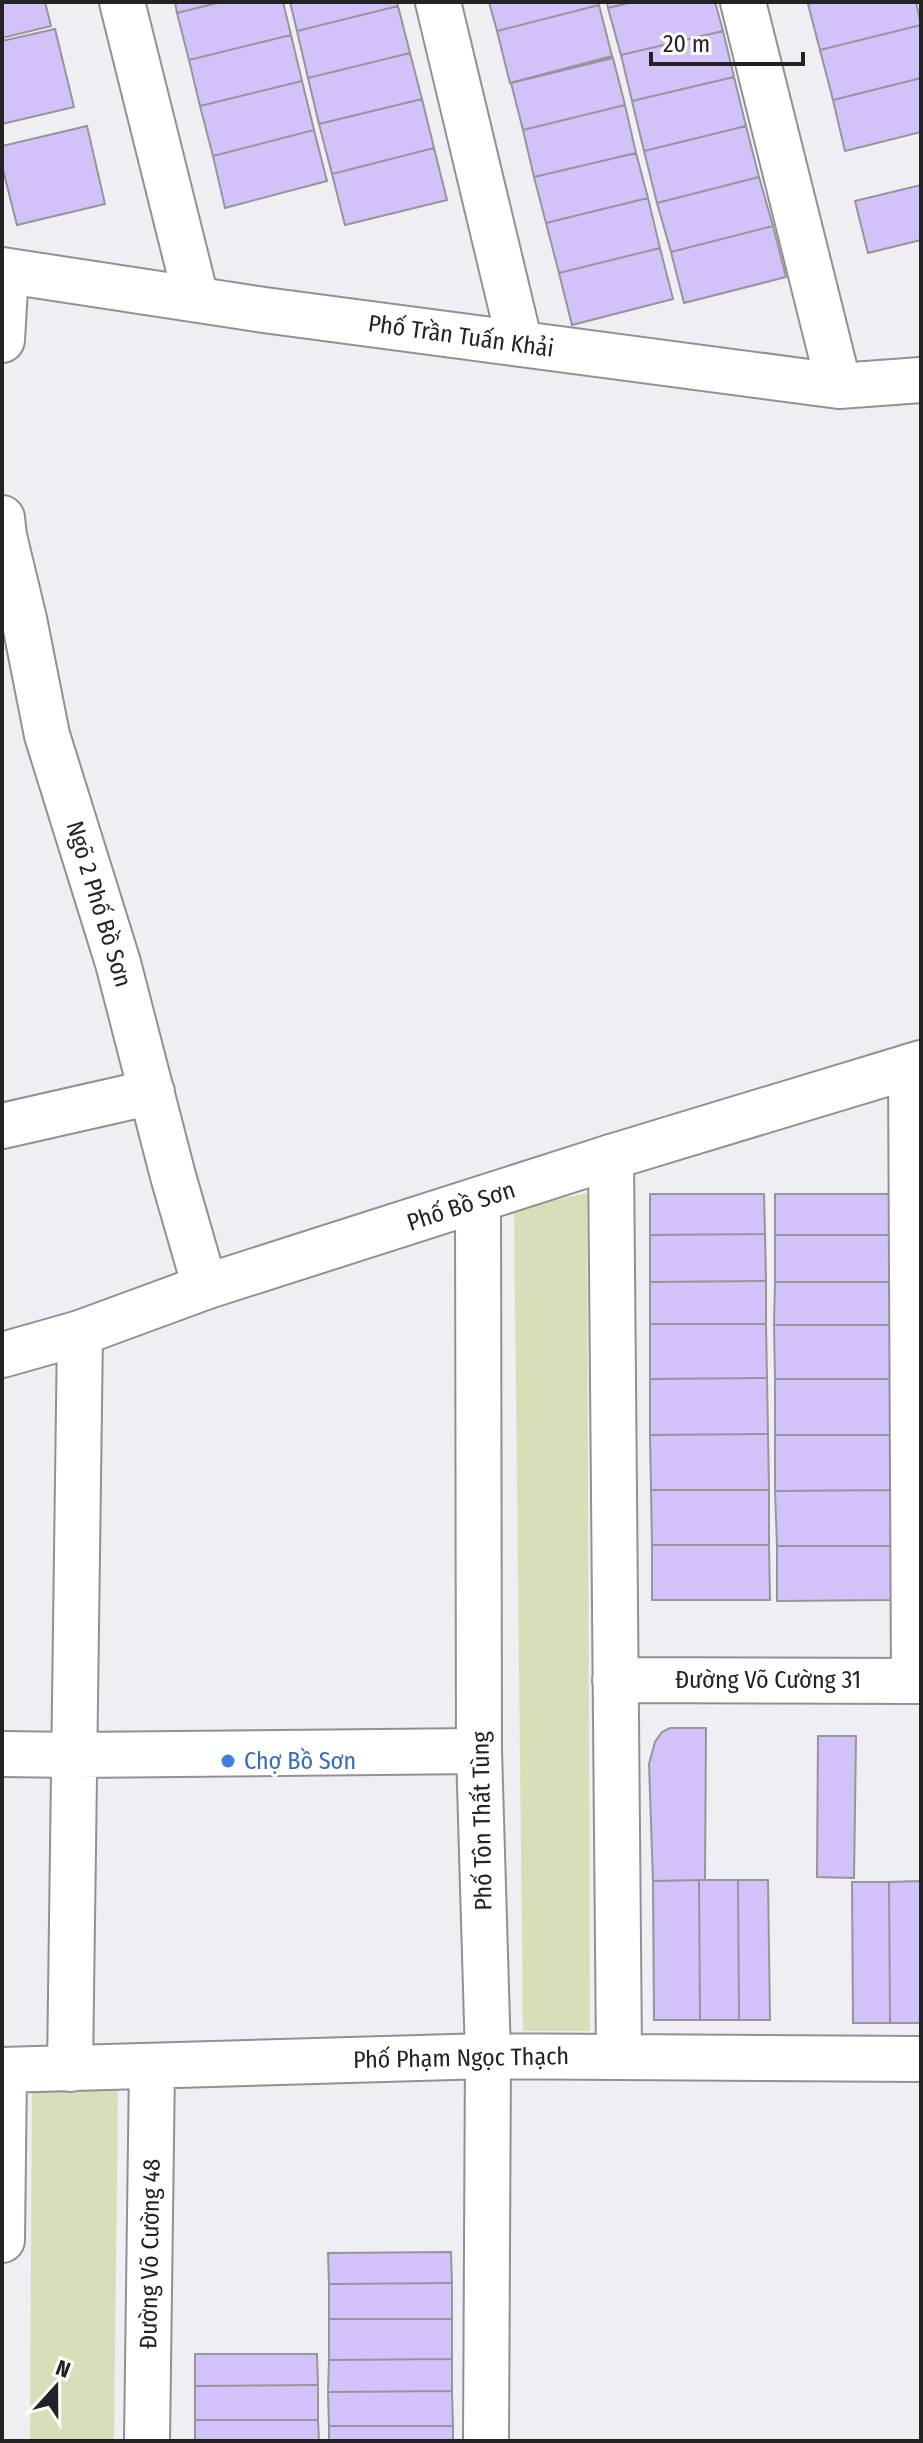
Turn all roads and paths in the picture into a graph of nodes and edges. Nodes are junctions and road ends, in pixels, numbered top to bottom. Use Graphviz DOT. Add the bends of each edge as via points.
graph roads {
  1 [pos="122,2"];
  2 [pos="438,2"];
  3 [pos="743,2"];
  4 [pos="4,270"];
  5 [pos="196,298"];
  6 [pos="2,340"];
  7 [pos="520,344"];
  8 [pos="921,380"];
  9 [pos="839,386"];
  10 [pos="2,518"];
  11 [pos="916,1064"];
  12 [pos="152,1092"];
  13 [pos="2,1126"];
  14 [pos="611,1157"];
  15 [pos="478,1201"];
  16 [pos="205,1287"];
  17 [pos="80,1333"];
  18 [pos="2,1355"];
  19 [pos="615,1680"];
  20 [pos="918,1681"];
  21 [pos="479,1751"];
  22 [pos="2,1754"];
  23 [pos="75,1755"];
  24 [pos="619,2055"];
  25 [pos="488,2056"];
  26 [pos="921,2059"];
  27 [pos="152,2066"];
  28 [pos="70,2069"];
  29 [pos="3,2070"];
  30 [pos="2,2240"];
  31 [pos="147,2441"];
  32 [pos="486,2441"];
  1 -- 5 [label="street"];
  2 -- 7 [label="street"];
  3 -- 9 [label="street"];
  4 -- 5 [label="street, Phố Trần Tuấn Khải"];
  4 -- 6 [label="street"];
  5 -- 7 [label="street, Phố Trần Tuấn Khải"];
  7 -- 9 [label="street, Phố Trần Tuấn Khải"];
  8 -- 9 [label="street, Phố Trần Tuấn Khải"];
  10 -- 12 [label="street, Ngõ 2 Phố Bồ Sơn" via="47,735"];
  11 -- 14 [label="street, Phố Bồ Sơn"];
  11 -- 20 [label="street"];
  12 -- 13 [label="street"];
  12 -- 16 [label="street, Ngõ 2 Phố Bồ Sơn"];
  14 -- 15 [label="street, Phố Bồ Sơn"];
  14 -- 19 [label="street"];
  15 -- 16 [label="street, Phố Bồ Sơn"];
  15 -- 21 [label="street, Phố Tôn Thất Tùng"];
  16 -- 17 [label="street, Phố Bồ Sơn"];
  17 -- 18 [label="street, Phố Bồ Sơn"];
  17 -- 23 [label="street"];
  19 -- 20 [label="street, Đường Võ Cường 31"];
  19 -- 24 [label="street"];
  21 -- 23 [label="street"];
  21 -- 25 [label="street, Phố Tôn Thất Tùng"];
  22 -- 23 [label="street"];
  23 -- 28 [label="street"];
  24 -- 25 [label="street, Phố Phạm Ngọc Thạch"];
  24 -- 26 [label="street, Phố Phạm Ngọc Thạch"];
  25 -- 27 [label="street, Phố Phạm Ngọc Thạch"];
  25 -- 32 [label="street, Phố Tôn Thất Tùng"];
  27 -- 28 [label="street, Phố Phạm Ngọc Thạch"];
  27 -- 31 [label="street, Đường Võ Cường 48"];
  28 -- 29 [label="street, Phố Phạm Ngọc Thạch"];
  29 -- 30 [label="street"];
}
